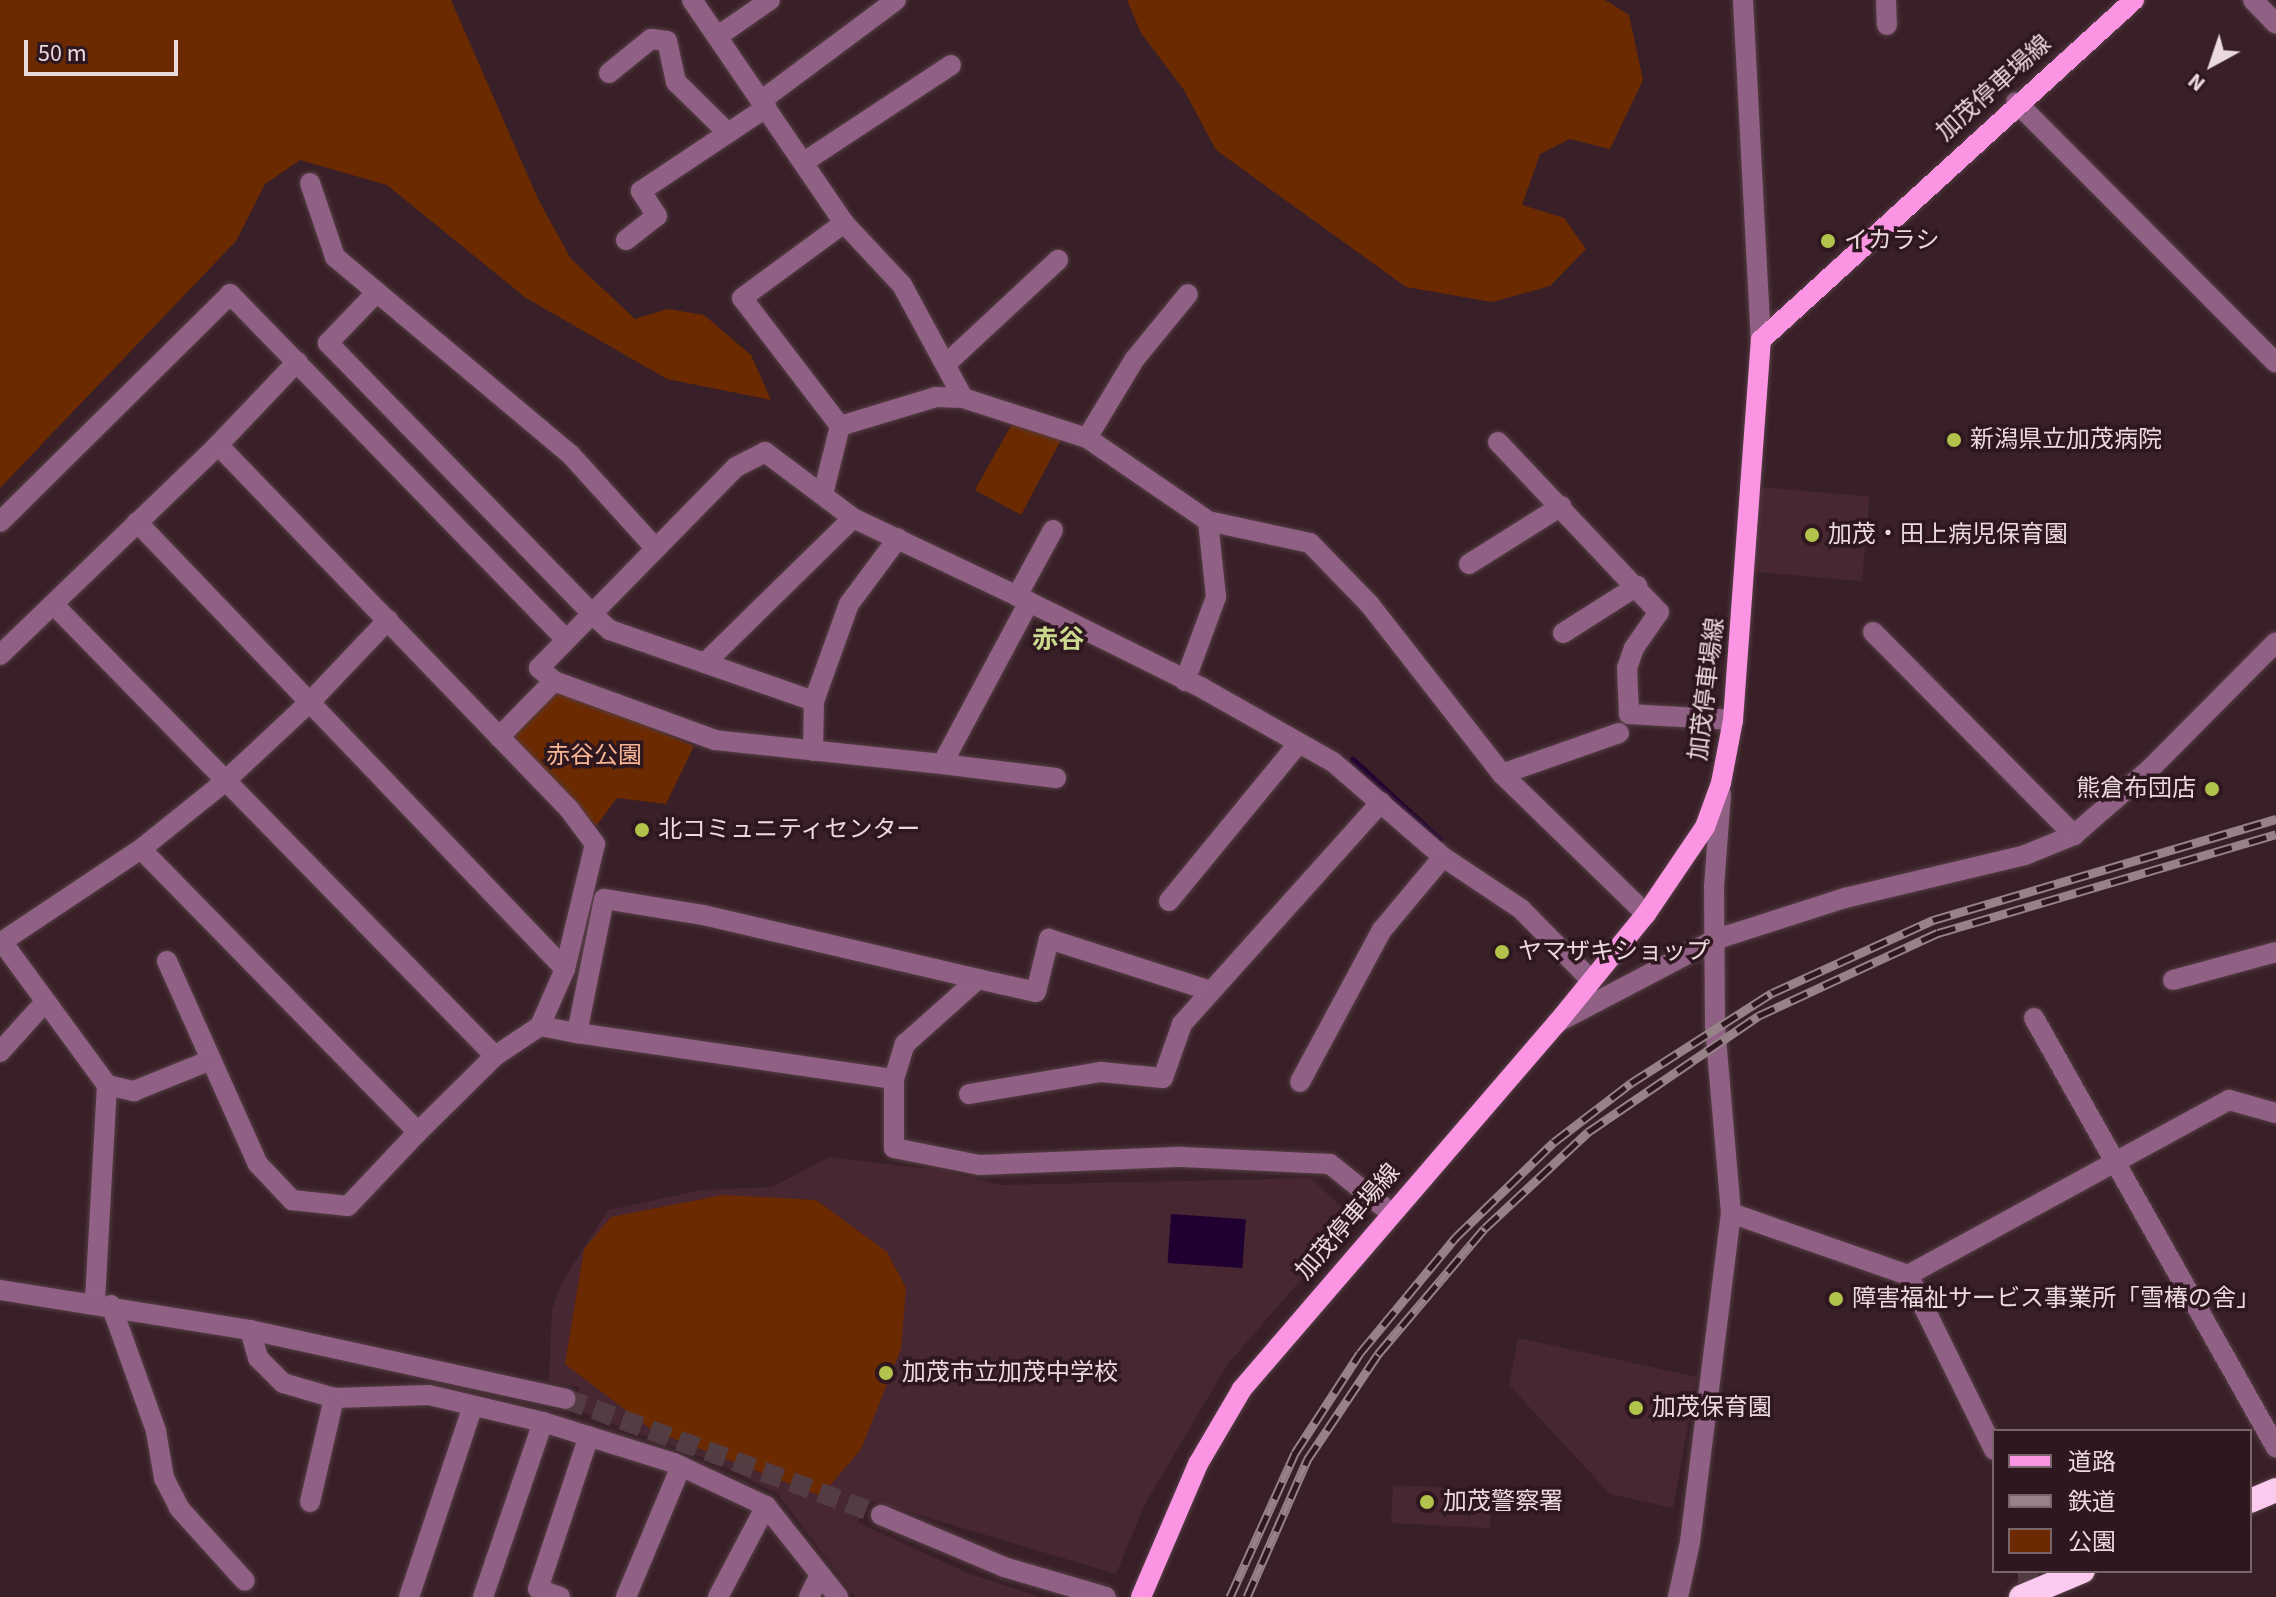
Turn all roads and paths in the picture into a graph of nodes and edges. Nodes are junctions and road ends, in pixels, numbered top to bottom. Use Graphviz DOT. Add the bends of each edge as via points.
graph roads {
  1 [pos="692,0"];
  2 [pos="770,0"];
  3 [pos="896,0"];
  4 [pos="1743,0"];
  5 [pos="1886,0"];
  6 [pos="2253,0"];
  7 [pos="2122,4"];
  8 [pos="2276,24"];
  9 [pos="1887,25"];
  10 [pos="718,36"];
  11 [pos="951,65"];
  12 [pos="609,73"];
  13 [pos="2016,102"];
  14 [pos="765,103"];
  15 [pos="728,133"];
  16 [pos="804,162"];
  17 [pos="310,183"];
  18 [pos="844,223"];
  19 [pos="626,240"];
  20 [pos="1058,260"];
  21 [pos="377,292"];
  22 [pos="1188,294"];
  23 [pos="1761,340"];
  24 [pos="297,362"];
  25 [pos="2276,363"];
  26 [pos="946,364"];
  27 [pos="963,398"];
  28 [pos="840,426"];
  29 [pos="1087,438"];
  30 [pos="1498,442"];
  31 [pos="218,445"];
  32 [pos="823,494"];
  33 [pos="1561,506"];
  34 [pos="853,518"];
  35 [pos="1208,521"];
  36 [pos="0,522"];
  37 [pos="137,522"];
  38 [pos="1053,530"];
  39 [pos="898,538"];
  40 [pos="656,549"];
  41 [pos="1469,564"];
  42 [pos="1637,586"];
  43 [pos="1023,599"];
  44 [pos="55,606"];
  45 [pos="592,614"];
  46 [pos="388,620"];
  47 [pos="1873,632"];
  48 [pos="1563,633"];
  49 [pos="565,639"];
  50 [pos="2276,642"];
  51 [pos="0,655"];
  52 [pos="705,663"];
  53 [pos="554,681"];
  54 [pos="1185,681"];
  55 [pos="311,701"];
  56 [pos="814,701"];
  57 [pos="1733,720"];
  58 [pos="1619,733"];
  59 [pos="499,737"];
  60 [pos="1298,744"];
  61 [pos="813,751"];
  62 [pos="942,764"];
  63 [pos="1502,774"];
  64 [pos="1056,778"];
  65 [pos="223,783"];
  66 [pos="1721,783"];
  67 [pos="1381,802"];
  68 [pos="2074,835"];
  69 [pos="141,849"];
  70 [pos="1443,857"];
  71 [pos="1169,901"];
  72 [pos="1646,914"];
  73 [pos="1714,940"];
  74 [pos="2,943"];
  75 [pos="2276,952"];
  76 [pos="167,961"];
  77 [pos="565,969"];
  78 [pos="978,979"];
  79 [pos="1591,980"];
  80 [pos="2173,980"];
  81 [pos="1211,991"];
  82 [pos="45,1002"];
  83 [pos="2034,1018"];
  84 [pos="1557,1023"];
  85 [pos="540,1026"];
  86 [pos="577,1033"];
  87 [pos="0,1052"];
  88 [pos="495,1056"];
  89 [pos="211,1060"];
  90 [pos="894,1079"];
  91 [pos="1300,1082"];
  92 [pos="107,1085"];
  93 [pos="969,1094"];
  94 [pos="2276,1113"];
  95 [pos="418,1132"];
  96 [pos="2118,1163"];
  97 [pos="1391,1213"];
  98 [pos="1731,1213"];
  99 [pos="1908,1275"];
  100 [pos="0,1290"];
  101 [pos="103,1304"];
  102 [pos="250,1330"];
  103 [pos="334,1398"];
  104 [pos="566,1399"];
  105 [pos="473,1406"];
  106 [pos="543,1422"];
  107 [pos="589,1436"];
  108 [pos="1992,1446"];
  109 [pos="2276,1447"];
  110 [pos="681,1466"];
  111 [pos="2276,1490"];
  112 [pos="2252,1500"];
  113 [pos="310,1502"];
  114 [pos="766,1506"];
  115 [pos="881,1515"];
  116 [pos="2078,1573"];
  117 [pos="820,1574"];
  118 [pos="245,1581"];
  119 [pos="409,1597"];
  120 [pos="483,1597"];
  121 [pos="560,1597"];
  122 [pos="626,1597"];
  123 [pos="718,1597"];
  124 [pos="809,1597"];
  125 [pos="838,1597"];
  126 [pos="1106,1597"];
  127 [pos="1141,1597"];
  128 [pos="1678,1597"];
  129 [pos="2021,1597"];
  1 -- 10 [label="street"];
  2 -- 10 [label="street"];
  3 -- 14 [label="street"];
  4 -- 23 [label="street"];
  5 -- 9 [label="street"];
  6 -- 8 [label="street"];
  7 -- 13 [label="main road, 加茂停車場線"];
  10 -- 14 [label="street"];
  11 -- 16 [label="street"];
  12 -- 15 [label="street" via="651,39 667,41 676,82"];
  13 -- 23 [label="main road, 加茂停車場線"];
  13 -- 25 [label="street"];
  14 -- 15 [label="street"];
  14 -- 16 [label="street"];
  15 -- 19 [label="street" via="641,191 657,216"];
  16 -- 18 [label="street"];
  17 -- 21 [label="street" via="335,257"];
  18 -- 26 [label="street" via="902,285"];
  18 -- 28 [label="street" via="742,298"];
  20 -- 26 [label="street"];
  21 -- 40 [label="street" via="570,454"];
  21 -- 45 [label="street" via="328,343"];
  22 -- 29 [label="street" via="1134,360"];
  23 -- 57 [label="main road, 加茂停車場線"];
  24 -- 31 [label="street"];
  24 -- 36 [label="street" via="230,294"];
  24 -- 49 [label="street"];
  26 -- 27 [label="street"];
  27 -- 28 [label="street" via="936,397"];
  27 -- 29 [label="street"];
  28 -- 32 [label="street"];
  29 -- 35 [label="street"];
  30 -- 33 [label="street"];
  31 -- 37 [label="street"];
  31 -- 46 [label="street"];
  32 -- 34 [label="street"];
  32 -- 40 [label="street" via="765,452 736,467"];
  33 -- 41 [label="street"];
  33 -- 42 [label="street"];
  34 -- 39 [label="street"];
  34 -- 52 [label="street"];
  35 -- 54 [label="street" via="1216,597"];
  35 -- 63 [label="street" via="1310,543 1370,605"];
  37 -- 44 [label="street"];
  37 -- 55 [label="street"];
  38 -- 43 [label="street"];
  39 -- 43 [label="street"];
  39 -- 56 [label="street" via="849,604"];
  40 -- 45 [label="street"];
  42 -- 48 [label="street"];
  42 -- 57 [label="street" via="1659,612 1630,658 1626,710"];
  43 -- 54 [label="street"];
  43 -- 62 [label="street"];
  44 -- 51 [label="street"];
  44 -- 65 [label="street"];
  45 -- 49 [label="street"];
  45 -- 52 [label="street" via="610,630"];
  46 -- 55 [label="street"];
  46 -- 59 [label="street"];
  47 -- 68 [label="street"];
  49 -- 53 [label="street" via="539,668"];
  50 -- 68 [label="street" via="2151,768"];
  52 -- 56 [label="street"];
  53 -- 59 [label="street"];
  53 -- 61 [label="street" via="715,740"];
  54 -- 60 [label="street"];
  55 -- 65 [label="street"];
  55 -- 77 [label="street"];
  56 -- 61 [label="street"];
  57 -- 66 [label="main road, 加茂停車場線"];
  58 -- 63 [label="street"];
  59 -- 77 [label="street" via="569,809 595,844"];
  60 -- 67 [label="street" via="1333,762"];
  60 -- 71 [label="street"];
  61 -- 62 [label="street"];
  62 -- 64 [label="street"];
  63 -- 72 [label="street"];
  65 -- 69 [label="street"];
  65 -- 88 [label="street"];
  66 -- 72 [label="main road, 加茂停車場線" via="1687,859"];
  66 -- 73 [label="street"];
  67 -- 70 [label="street"];
  67 -- 81 [label="street"];
  68 -- 73 [label="street" via="2025,855 1845,898"];
  69 -- 74 [label="street"];
  69 -- 95 [label="street"];
  70 -- 79 [label="street" via="1521,909"];
  70 -- 91 [label="street" via="1382,930"];
  72 -- 79 [label="main road, 加茂停車場線"];
  73 -- 84 [label="street"];
  73 -- 98 [label="street" via="1715,1045"];
  74 -- 82 [label="street"];
  75 -- 80 [label="street"];
  76 -- 89 [label="street"];
  77 -- 85 [label="street"];
  78 -- 81 [label="street" via="1036,992 1049,939"];
  78 -- 86 [label="street" via="703,915 604,899"];
  78 -- 90 [label="street" via="905,1044"];
  79 -- 84 [label="main road, 加茂停車場線"];
  81 -- 93 [label="street" via="1182,1024 1163,1078 1101,1072"];
  82 -- 87 [label="street"];
  82 -- 92 [label="street"];
  83 -- 96 [label="street"];
  84 -- 97 [label="main road, 加茂停車場線"];
  85 -- 86 [label="street"];
  85 -- 88 [label="street"];
  86 -- 90 [label="street"];
  88 -- 95 [label="street"];
  89 -- 92 [label="street" via="134,1091"];
  89 -- 95 [label="street" via="258,1164 292,1200 348,1206"];
  90 -- 97 [label="street" via="894,1148 979,1165 1182,1157 1330,1164"];
  92 -- 101 [label="street"];
  94 -- 96 [label="street" via="2229,1100"];
  96 -- 99 [label="street"];
  96 -- 109 [label="street"];
  97 -- 127 [label="main road, 加茂停車場線" via="1242,1389 1198,1464"];
  98 -- 99 [label="street"];
  98 -- 128 [label="street" via="1694,1513"];
  99 -- 108 [label="street"];
  100 -- 101 [label="street"];
  101 -- 102 [label="street"];
  101 -- 118 [label="street" via="156,1431 164,1478 179,1508"];
  102 -- 103 [label="street" via="258,1358 283,1383"];
  102 -- 104 [label="street"];
  103 -- 105 [label="street" via="429,1395"];
  103 -- 113 [label="street"];
  105 -- 106 [label="street"];
  105 -- 119 [label="street"];
  106 -- 107 [label="street"];
  106 -- 120 [label="street"];
  107 -- 110 [label="street"];
  107 -- 121 [label="street" via="538,1589"];
  110 -- 114 [label="street"];
  110 -- 122 [label="street"];
  111 -- 112 [label="highway"];
  114 -- 117 [label="street"];
  114 -- 123 [label="street"];
  115 -- 126 [label="street" via="1004,1567"];
  116 -- 129 [label="highway"];
  117 -- 124 [label="street"];
  117 -- 125 [label="street"];
}
